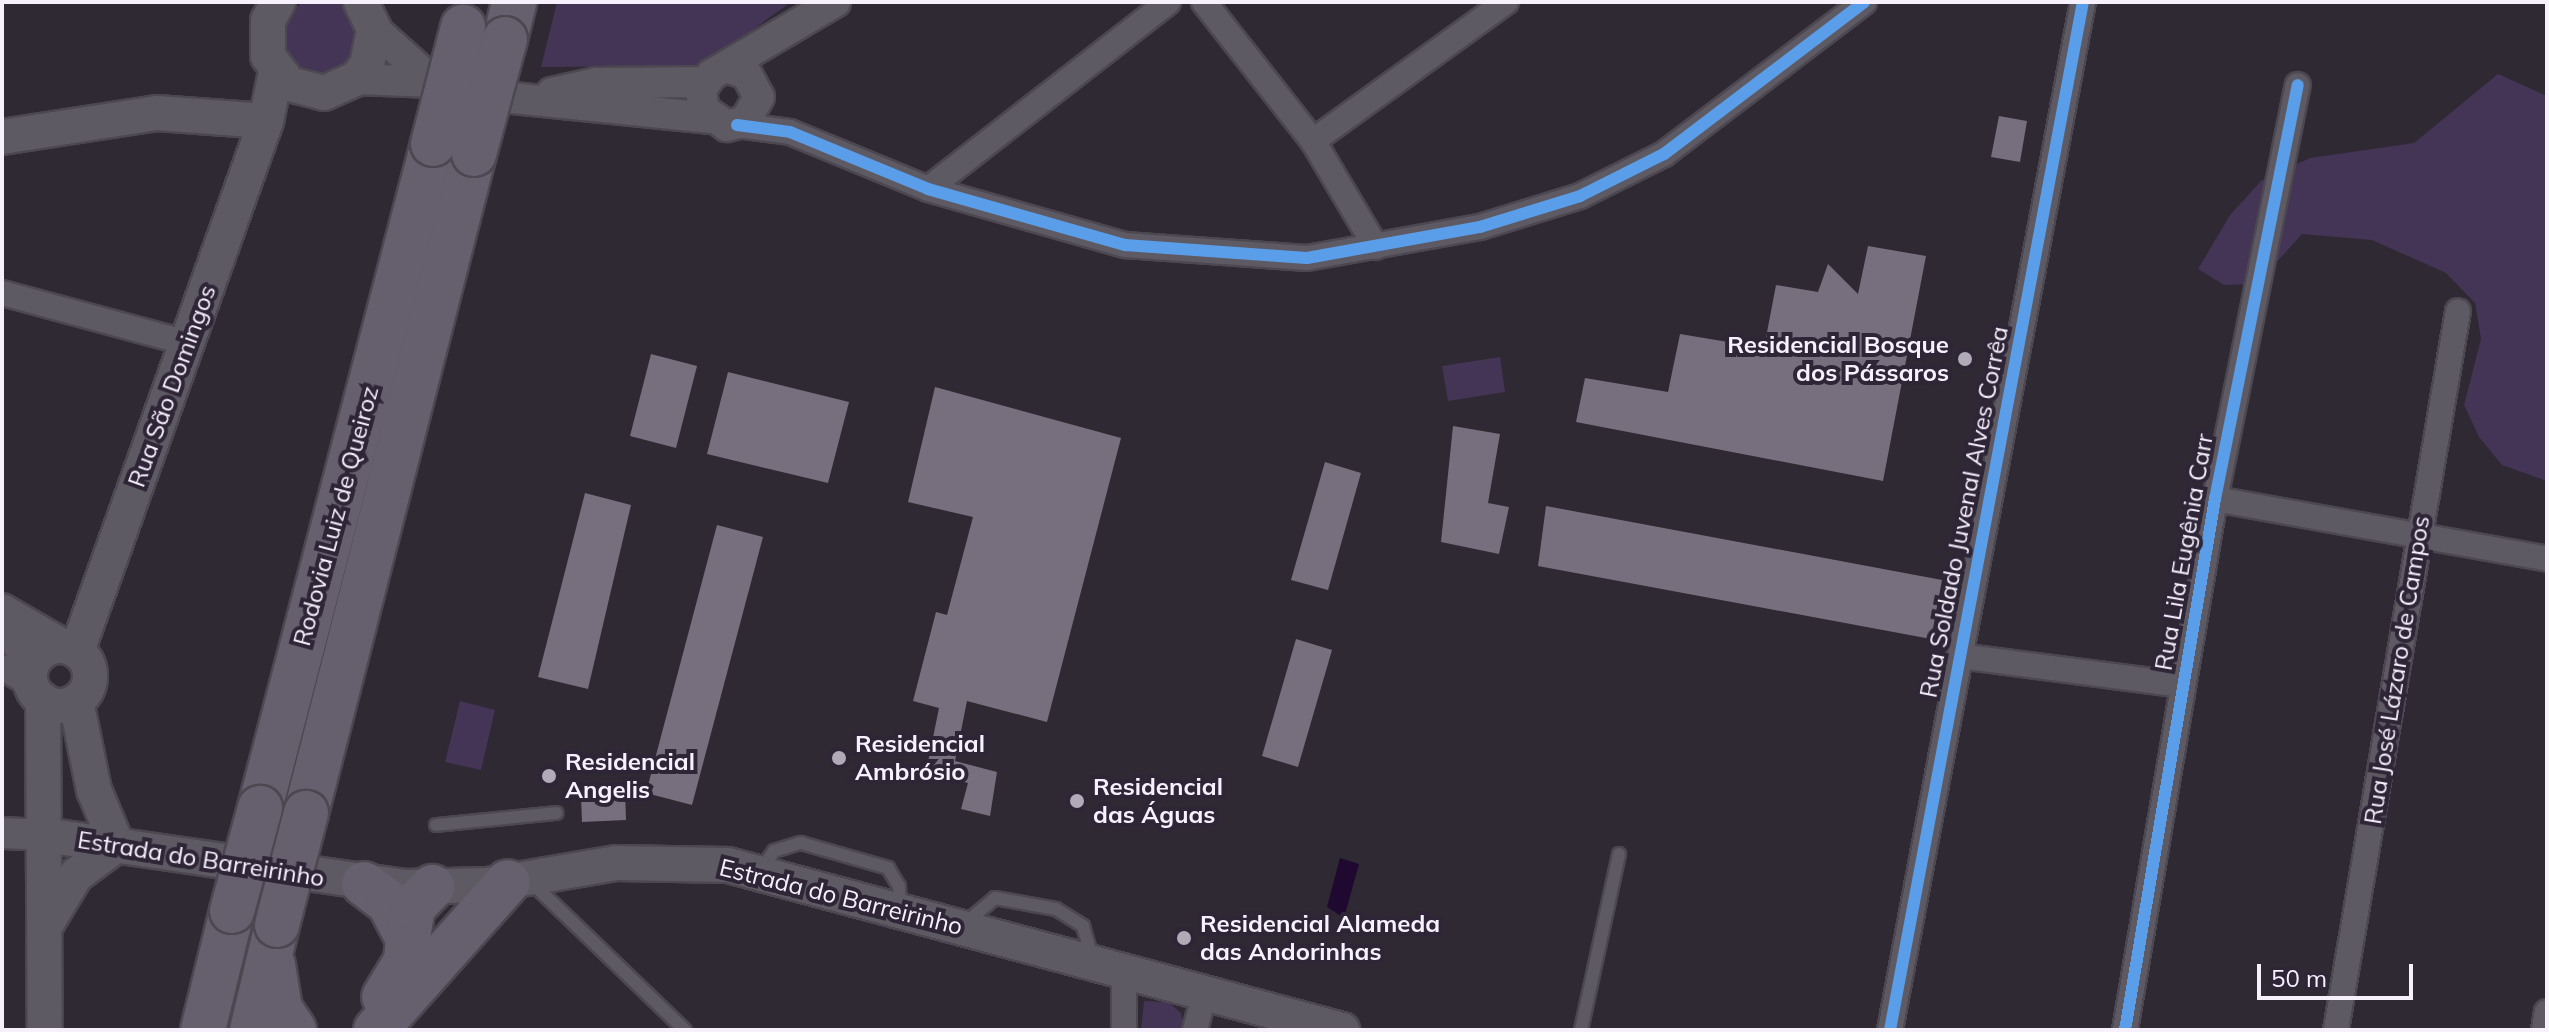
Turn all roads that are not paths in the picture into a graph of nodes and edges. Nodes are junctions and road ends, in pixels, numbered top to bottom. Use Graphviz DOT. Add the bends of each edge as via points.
graph roads {
  1 [pos="835,2"];
  2 [pos="1168,2"];
  3 [pos="1204,2"];
  4 [pos="1506,2"];
  5 [pos="1864,2"];
  6 [pos="2083,2"];
  7 [pos="266,8"];
  8 [pos="467,15"];
  9 [pos="368,16"];
  10 [pos="510,20"];
  11 [pos="797,31"];
  12 [pos="276,72"];
  13 [pos="716,75"];
  14 [pos="356,79"];
  15 [pos="433,82"];
  16 [pos="2298,85"];
  17 [pos="306,91"];
  18 [pos="758,92"];
  19 [pos="535,98"];
  20 [pos="266,121"];
  21 [pos="723,121"];
  22 [pos="790,132"];
  23 [pos="2,137"];
  24 [pos="1313,141"];
  25 [pos="454,149"];
  26 [pos="928,189"];
  27 [pos="1376,247"];
  28 [pos="2,293"];
  29 [pos="2458,311"];
  30 [pos="187,343"];
  31 [pos="2215,499"];
  32 [pos="2419,534"];
  33 [pos="2547,559"];
  34 [pos="2,609"];
  35 [pos="2,617"];
  36 [pos="73,649"];
  37 [pos="1959,656"];
  38 [pos="37,685"];
  39 [pos="2182,685"];
  40 [pos="556,813"];
  41 [pos="436,825"];
  42 [pos="2,833"];
  43 [pos="44,835"];
  44 [pos="117,845"];
  45 [pos="1619,854"];
  46 [pos="517,880"];
  47 [pos="364,884"];
  48 [pos="438,887"];
  49 [pos="47,923"];
  50 [pos="456,934"];
  51 [pos="274,938"];
  52 [pos="408,938"];
  53 [pos="220,958"];
  54 [pos="1109,965"];
  55 [pos="1205,991"];
  56 [pos="2547,1012"];
  57 [pos="41,1028"];
  58 [pos="185,1030"];
  59 [pos="203,1030"];
  60 [pos="252,1030"];
  61 [pos="294,1030"];
  62 [pos="356,1030"];
  63 [pos="376,1030"];
  64 [pos="685,1030"];
  65 [pos="1124,1030"];
  66 [pos="1195,1030"];
  67 [pos="1342,1030"];
  68 [pos="1581,1030"];
  69 [pos="1890,1030"];
  70 [pos="2125,1030"];
  71 [pos="2336,1030"];
  72 [pos="2544,1030"];
  1 -- 11 [label="street"];
  2 -- 26 [label="street"];
  3 -- 24 [label="street"];
  4 -- 24 [label="street"];
  5 -- 27 [label="street" via="1838,29 1664,154 1580,196 1480,227"];
  6 -- 37 [label="street, Rua Soldado Juvenal Alves Corrêa"];
  7 -- 12 [label="main road" via="268,56"];
  8 -- 25 [label="highway, Rodovia Luiz de Queiroz, bridge"];
  9 -- 14 [label="main road" via="371,56"];
  9 -- 15 [label="street"];
  10 -- 25 [label="highway, Rodovia Luiz de Queiroz, bridge"];
  11 -- 13 [label="street"];
  11 -- 18 [label="street"];
  12 -- 17 [label="main road"];
  12 -- 20 [label="main road, Rua São Domingos"];
  13 -- 18 [label="street" via="746,73"];
  13 -- 19 [label="street" via="596,83"];
  13 -- 21 [label="street" via="701,100"];
  14 -- 15 [label="street"];
  14 -- 17 [label="main road"];
  15 -- 19 [label="street"];
  16 -- 31 [label="street, Rua Lila Eugênia Carr"];
  17 -- 20 [label="main road"];
  18 -- 21 [label="street" via="752,114"];
  18 -- 22 [label="street"];
  19 -- 21 [label="street"];
  20 -- 23 [label="main road" via="157,113"];
  20 -- 30 [label="main road, Rua São Domingos"];
  21 -- 22 [label="street"];
  22 -- 26 [label="street"];
  24 -- 27 [label="street"];
  25 -- 51 [label="highway, Rodovia Luiz de Queiroz, bridge"];
  25 -- 53 [label="highway, Rodovia Luiz de Queiroz, bridge"];
  26 -- 27 [label="street" via="1125,245 1307,258"];
  28 -- 30 [label="street"];
  29 -- 32 [label="street, Rua José Lázaro de Campos"];
  30 -- 36 [label="main road, Rua São Domingos"];
  31 -- 32 [label="street"];
  31 -- 39 [label="street, Rua Lila Eugênia Carr"];
  32 -- 33 [label="street"];
  32 -- 71 [label="street, Rua José Lázaro de Campos"];
  34 -- 36 [label="street"];
  35 -- 38 [label="street"];
  36 -- 38 [label="main road" via="50,647"];
  36 -- 38 [label="main road" via="90,677"];
  37 -- 39 [label="street"];
  37 -- 69 [label="street, Rua Soldado Juvenal Alves Corrêa"];
  38 -- 43 [label="main road"];
  38 -- 44 [label="main road" via="94,790"];
  39 -- 70 [label="street, Rua Lila Eugênia Carr"];
  40 -- 41 [label="lane"];
  42 -- 43 [label="street"];
  43 -- 44 [label="main road, Estrada do Barreirinho"];
  43 -- 49 [label="main road"];
  44 -- 47 [label="main road, Estrada do Barreirinho"];
  44 -- 49 [label="main road" via="76,875"];
  45 -- 68 [label="lane"];
  46 -- 48 [label="main road, Estrada do Barreirinho"];
  46 -- 50 [label="highway"];
  46 -- 54 [label="main road, Estrada do Barreirinho" via="616,863 728,865"];
  46 -- 64 [label="lane"];
  47 -- 48 [label="main road, Estrada do Barreirinho"];
  47 -- 52 [label="highway" via="389,903"];
  48 -- 50 [label="highway" via="458,904"];
  48 -- 52 [label="highway" via="413,907"];
  49 -- 57 [label="main road"];
  50 -- 63 [label="highway"];
  51 -- 60 [label="highway, Rodovia Luiz de Queiroz"];
  51 -- 61 [label="highway" via="280,1009"];
  52 -- 62 [label="highway" via="397,982"];
  53 -- 58 [label="highway"];
  53 -- 59 [label="highway, Rodovia Luiz de Queiroz"];
  54 -- 55 [label="main road, Estrada do Barreirinho"];
  54 -- 65 [label="street"];
  55 -- 66 [label="street"];
  55 -- 67 [label="main road, Estrada do Barreirinho"];
  56 -- 72 [label="street"];
}
